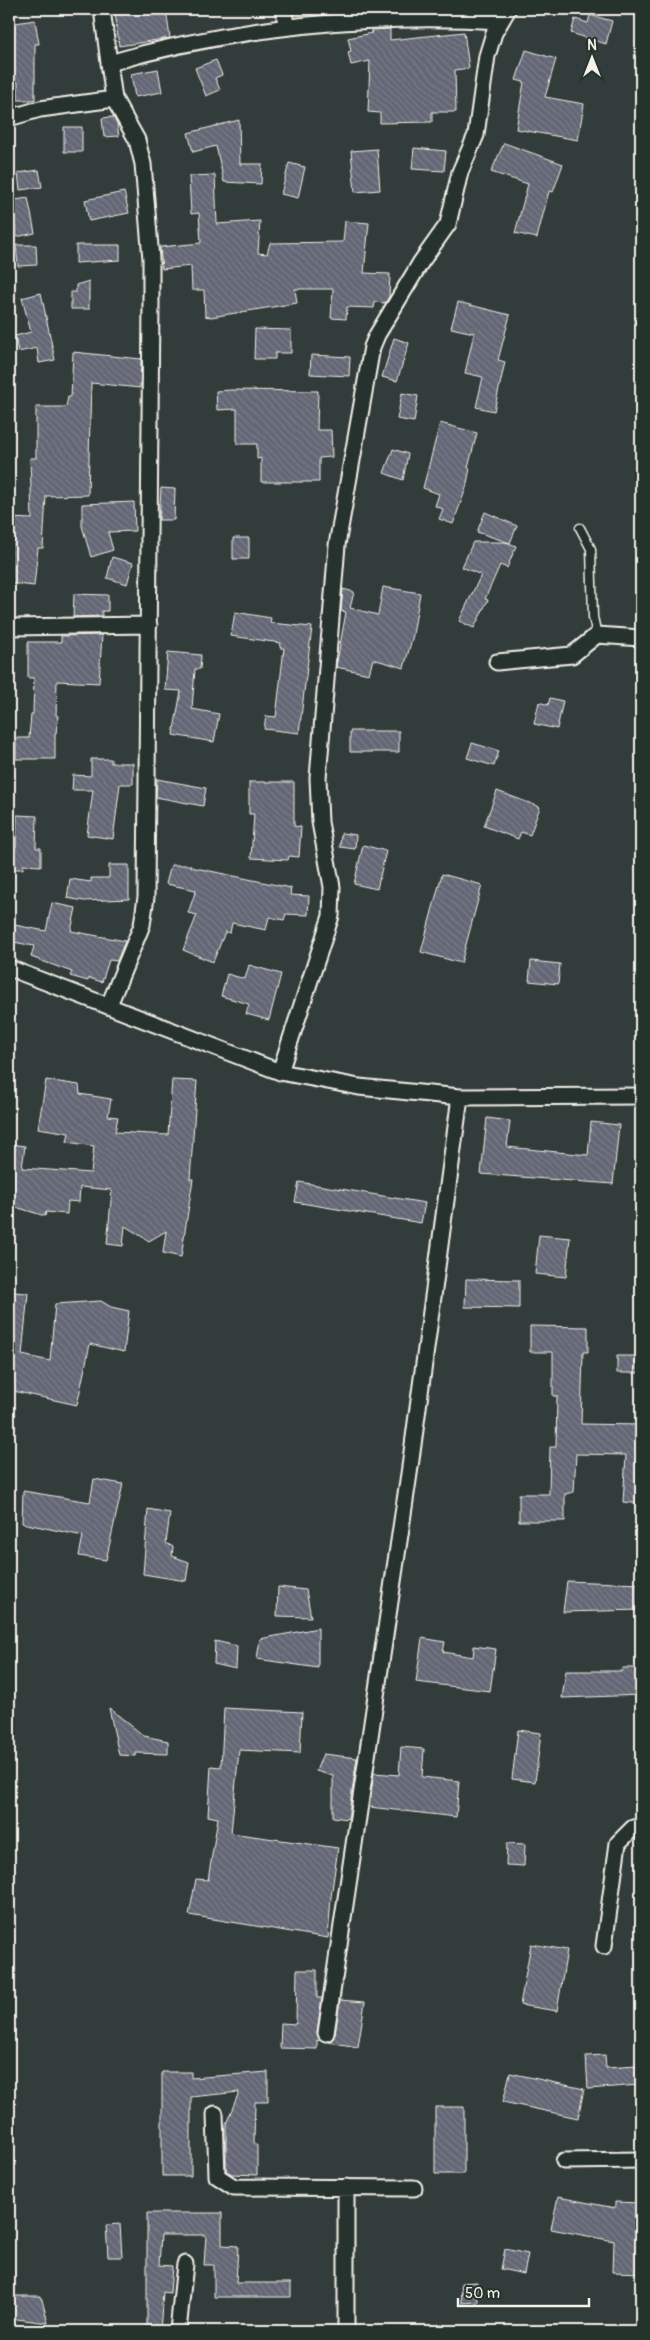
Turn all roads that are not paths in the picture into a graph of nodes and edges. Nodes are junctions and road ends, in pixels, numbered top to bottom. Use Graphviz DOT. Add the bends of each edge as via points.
graph roads {
  1 [pos="102,9"];
  2 [pos="284,9"];
  3 [pos="504,15"];
  4 [pos="286,27"];
  5 [pos="109,63"];
  6 [pos="114,99"];
  7 [pos="9,118"];
  8 [pos="580,528"];
  9 [pos="149,625"];
  10 [pos="9,627"];
  11 [pos="597,635"];
  12 [pos="641,638"];
  13 [pos="497,662"];
  14 [pos="9,968"];
  15 [pos="109,1005"];
  16 [pos="280,1072"];
  17 [pos="641,1096"];
  18 [pos="460,1097"];
  19 [pos="641,1827"];
  20 [pos="604,1946"];
  21 [pos="326,2033"];
  22 [pos="215,2114"];
  23 [pos="641,2160"];
  24 [pos="564,2161"];
  25 [pos="346,2188"];
  26 [pos="414,2188"];
  27 [pos="185,2264"];
  28 [pos="178,2331"];
  29 [pos="346,2331"];
  1 -- 5 [label="street"];
  2 -- 4 [label="street"];
  3 -- 4 [label="street"];
  3 -- 16 [label="street" via="487,56 476,135 460,172 448,224 377,334 370,359 336,545 318,778 320,822 332,886 331,916"];
  4 -- 5 [label="street"];
  5 -- 6 [label="street"];
  6 -- 7 [label="street" via="40,109"];
  6 -- 9 [label="street" via="137,140 149,221 152,293"];
  8 -- 11 [label="lane" via="591,549"];
  9 -- 10 [label="street"];
  9 -- 15 [label="street" via="146,897 142,925"];
  11 -- 12 [label="street"];
  11 -- 13 [label="street" via="572,656"];
  14 -- 15 [label="street"];
  15 -- 16 [label="street"];
  16 -- 18 [label="street" via="359,1087"];
  17 -- 18 [label="street"];
  18 -- 21 [label="street" via="410,1467"];
  19 -- 20 [label="street" via="632,1828 618,1843"];
  22 -- 25 [label="street" via="217,2176 224,2182 234,2187"];
  23 -- 24 [label="street"];
  25 -- 26 [label="street"];
  25 -- 29 [label="street"];
  27 -- 28 [label="street"];
}
